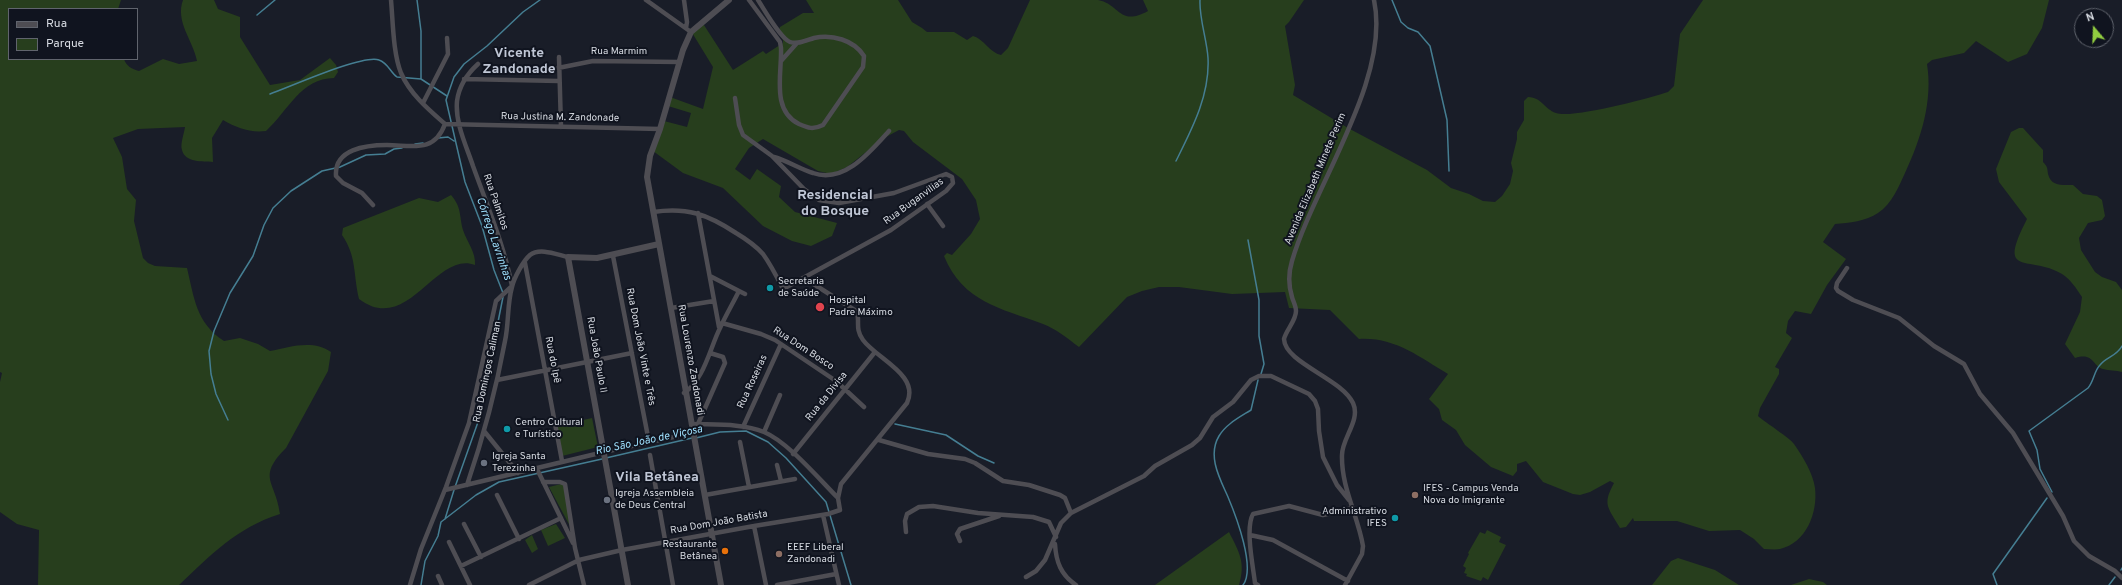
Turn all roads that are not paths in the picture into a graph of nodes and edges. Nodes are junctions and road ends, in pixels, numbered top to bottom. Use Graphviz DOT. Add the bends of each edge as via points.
graph roads {
  1 [pos="391,0"];
  2 [pos="646,0"];
  3 [pos="684,0"];
  4 [pos="729,0"];
  5 [pos="749,0"];
  6 [pos="758,0"];
  7 [pos="1374,0"];
  8 [pos="688,30"];
  9 [pos="447,38"];
  10 [pos="797,43"];
  11 [pos="558,57"];
  12 [pos="781,61"];
  13 [pos="680,62"];
  14 [pos="478,64"];
  15 [pos="558,68"];
  16 [pos="464,79"];
  17 [pos="558,81"];
  18 [pos="734,98"];
  19 [pos="422,103"];
  20 [pos="446,124"];
  21 [pos="456,124"];
  22 [pos="561,127"];
  23 [pos="660,129"];
  24 [pos="889,131"];
  25 [pos="772,156"];
  26 [pos="927,204"];
  27 [pos="373,205"];
  28 [pos="653,212"];
  29 [pos="698,213"];
  30 [pos="944,226"];
  31 [pos="659,244"];
  32 [pos="613,256"];
  33 [pos="568,257"];
  34 [pos="524,263"];
  35 [pos="1847,268"];
  36 [pos="710,276"];
  37 [pos="804,278"];
  38 [pos="512,286"];
  39 [pos="739,291"];
  40 [pos="745,294"];
  41 [pos="714,301"];
  42 [pos="671,308"];
  43 [pos="722,323"];
  44 [pos="720,328"];
  45 [pos="781,344"];
  46 [pos="875,352"];
  47 [pos="632,353"];
  48 [pos="710,353"];
  49 [pos="587,362"];
  50 [pos="545,371"];
  51 [pos="497,380"];
  52 [pos="845,389"];
  53 [pos="684,393"];
  54 [pos="780,395"];
  55 [pos="864,407"];
  56 [pos="691,424"];
  57 [pos="698,424"];
  58 [pos="743,427"];
  59 [pos="484,431"];
  60 [pos="764,432"];
  61 [pos="693,434"];
  62 [pos="879,440"];
  63 [pos="649,442"];
  64 [pos="740,442"];
  65 [pos="604,454"];
  66 [pos="793,454"];
  67 [pos="650,455"];
  68 [pos="562,462"];
  69 [pos="777,465"];
  70 [pos="538,470"];
  71 [pos="518,473"];
  72 [pos="795,479"];
  73 [pos="544,482"];
  74 [pos="781,482"];
  75 [pos="467,485"];
  76 [pos="749,486"];
  77 [pos="448,489"];
  78 [pos="497,495"];
  79 [pos="705,495"];
  80 [pos="838,498"];
  81 [pos="1351,501"];
  82 [pos="1353,508"];
  83 [pos="1071,513"];
  84 [pos="1005,514"];
  85 [pos="823,515"];
  86 [pos="561,518"];
  87 [pos="464,524"];
  88 [pos="754,526"];
  89 [pos="906,532"];
  90 [pos="712,534"];
  91 [pos="1250,535"];
  92 [pos="519,539"];
  93 [pos="1055,539"];
  94 [pos="960,541"];
  95 [pos="449,542"];
  96 [pos="666,542"];
  97 [pos="575,548"];
  98 [pos="622,550"];
  99 [pos="481,557"];
  100 [pos="579,560"];
  101 [pos="461,566"];
  102 [pos="836,574"];
  103 [pos="438,576"];
  104 [pos="1026,577"];
  105 [pos="2122,578"];
  106 [pos="809,579"];
  107 [pos="1346,583"];
  108 [pos="410,585"];
  109 [pos="442,585"];
  110 [pos="470,585"];
  111 [pos="529,585"];
  112 [pos="584,585"];
  113 [pos="628,585"];
  114 [pos="674,585"];
  115 [pos="720,585"];
  116 [pos="766,585"];
  117 [pos="777,585"];
  118 [pos="810,585"];
  119 [pos="839,585"];
  120 [pos="1076,585"];
  121 [pos="1258,585"];
  1 -- 19 [label="street" via="399,67 406,83"];
  2 -- 8 [label="street"];
  3 -- 8 [label="street"];
  4 -- 8 [label="street"];
  5 -- 12 [label="street" via="780,42"];
  6 -- 10 [label="street" via="785,38 789,42"];
  7 -- 81 [label="street, Avenida Elizabeth Minete Perim" via="1377,34 1367,76 1352,122 1311,209 1292,261 1288,283 1296,311 1284,339 1290,354 1329,379 1344,391 1353,403 1356,413 1343,444 1342,454 1344,477"];
  8 -- 13 [label="street, Rua Lourenzo Zandonadi"];
  9 -- 19 [label="street" via="448,54"];
  10 -- 12 [label="street"];
  10 -- 12 [label="street" via="833,37 854,45 864,56 863,67 823,125 808,128 792,120 784,111 781,104"];
  11 -- 15 [label="street"];
  13 -- 15 [label="street, Rua Marmim" via="593,60"];
  13 -- 23 [label="street, Rua Lourenzo Zandonadi"];
  14 -- 16 [label="street"];
  15 -- 17 [label="street"];
  16 -- 17 [label="street"];
  16 -- 21 [label="street" via="459,90"];
  17 -- 22 [label="street"];
  18 -- 25 [label="street, Rua Buganvilias" via="743,135"];
  19 -- 20 [label="street"];
  20 -- 21 [label="street, Rua Justina M. Zandonade"];
  20 -- 27 [label="street" via="440,135 422,146 375,146 354,150 340,159 336,176 343,183 362,193"];
  21 -- 22 [label="street, Rua Justina M. Zandonade"];
  21 -- 38 [label="street, Rua Palmitos" via="496,232"];
  22 -- 23 [label="street, Rua Justina M. Zandonade"];
  23 -- 28 [label="street, Rua Lourenzo Zandonadi" via="648,167"];
  24 -- 25 [label="street" via="855,164 835,175 813,173"];
  25 -- 26 [label="street, Rua Buganvilias" via="812,196 826,202 846,202 880,196 906,190 946,174 952,177 952,186"];
  26 -- 30 [label="street"];
  26 -- 37 [label="street, Rua Buganvilias" via="891,230"];
  28 -- 29 [label="street" via="676,210"];
  28 -- 31 [label="street, Rua Lourenzo Zandonadi"];
  29 -- 36 [label="street"];
  29 -- 37 [label="street, Rua Buganvilias" via="723,225 752,244 770,265 783,289"];
  31 -- 32 [label="street"];
  31 -- 42 [label="street, Rua Lourenzo Zandonadi"];
  32 -- 33 [label="street" via="590,259"];
  32 -- 47 [label="street, Rua Dom João Vinte e Três"];
  33 -- 34 [label="street" via="541,252 530,256"];
  33 -- 49 [label="street, Rua João Paulo II"];
  34 -- 38 [label="street, Rua Domingos Caliman"];
  34 -- 50 [label="street, Rua do Ipê"];
  35 -- 105 [label="street" via="1836,284 1838,291 1853,300 1899,318 1934,346 1964,364 1976,388 2016,439 2074,541 2089,556"];
  36 -- 39 [label="street"];
  36 -- 41 [label="street"];
  37 -- 46 [label="street" via="856,311 858,331"];
  38 -- 51 [label="street, Rua Domingos Caliman" via="506,340"];
  38 -- 77 [label="street" via="496,301 469,423"];
  39 -- 40 [label="street"];
  39 -- 43 [label="street"];
  41 -- 42 [label="street"];
  41 -- 44 [label="street"];
  42 -- 53 [label="street, Rua Lourenzo Zandonadi"];
  43 -- 44 [label="street"];
  43 -- 45 [label="street, Rua Dom Bosco" via="761,334"];
  44 -- 48 [label="street"];
  45 -- 52 [label="street, Rua Dom Bosco"];
  45 -- 58 [label="street, Rua Roseiras"];
  46 -- 52 [label="street, Rua da Divisa"];
  46 -- 62 [label="street" via="906,380 910,392 908,403"];
  47 -- 49 [label="street"];
  47 -- 63 [label="street, Rua Dom João Vinte e Três"];
  48 -- 53 [label="street" via="695,382"];
  48 -- 57 [label="street" via="723,357 725,363"];
  49 -- 50 [label="street"];
  49 -- 65 [label="street, Rua João Paulo II"];
  50 -- 51 [label="street"];
  50 -- 68 [label="street, Rua do Ipê"];
  51 -- 59 [label="street, Rua Domingos Caliman"];
  52 -- 55 [label="street, Rua Dom Bosco"];
  52 -- 66 [label="street, Rua da Divisa"];
  53 -- 56 [label="street, Rua Lourenzo Zandonadi"];
  54 -- 60 [label="street"];
  56 -- 57 [label="street"];
  56 -- 61 [label="street, Rua Lourenzo Zandonadi"];
  57 -- 58 [label="street"];
  58 -- 60 [label="street"];
  59 -- 71 [label="street"];
  59 -- 75 [label="street, Rua Domingos Caliman"];
  60 -- 66 [label="street"];
  61 -- 63 [label="street"];
  61 -- 79 [label="street, Rua Lourenzo Zandonadi"];
  62 -- 80 [label="street" via="845,479 839,488"];
  62 -- 83 [label="street" via="928,454 975,463 1003,481 1029,484 1060,495 1065,498"];
  63 -- 65 [label="street"];
  64 -- 76 [label="street"];
  65 -- 68 [label="street"];
  65 -- 98 [label="street, Rua João Paulo II"];
  66 -- 80 [label="street"];
  67 -- 96 [label="street"];
  68 -- 70 [label="street"];
  69 -- 74 [label="street"];
  70 -- 71 [label="street"];
  70 -- 73 [label="street"];
  71 -- 75 [label="street"];
  72 -- 74 [label="street"];
  73 -- 86 [label="street"];
  73 -- 97 [label="street" via="566,484"];
  74 -- 76 [label="street"];
  75 -- 77 [label="street"];
  76 -- 79 [label="street"];
  77 -- 108 [label="street" via="421,549"];
  78 -- 92 [label="street"];
  79 -- 90 [label="street, Rua Lourenzo Zandonadi"];
  80 -- 85 [label="street, Rua Dom João Batista" via="841,507 837,512"];
  81 -- 82 [label="street, Avenida Elizabeth Minete Perim"];
  81 -- 83 [label="street" via="1337,485 1323,457 1315,400 1271,376 1263,375 1251,380 1233,402 1216,413 1200,438 1192,445 1155,466 1144,476"];
  82 -- 91 [label="street" via="1322,515 1294,506 1259,511 1251,518"];
  82 -- 107 [label="street, Avenida Elizabeth Minete Perim" via="1363,546 1362,554"];
  83 -- 93 [label="street" via="1061,523"];
  84 -- 89 [label="street" via="978,514 933,506 919,507 907,514"];
  84 -- 93 [label="street" via="1046,520"];
  84 -- 94 [label="street" via="960,529 957,534"];
  85 -- 88 [label="street, Rua Dom João Batista"];
  85 -- 102 [label="street"];
  86 -- 92 [label="street"];
  86 -- 97 [label="street"];
  87 -- 99 [label="street"];
  88 -- 90 [label="street, Rua Dom João Batista"];
  88 -- 116 [label="street"];
  90 -- 96 [label="street, Rua Dom João Batista"];
  90 -- 115 [label="street, Rua Lourenzo Zandonadi"];
  91 -- 107 [label="street" via="1273,540"];
  91 -- 121 [label="street" via="1255,583"];
  92 -- 99 [label="street"];
  93 -- 104 [label="street" via="1050,554 1041,566"];
  93 -- 120 [label="street" via="1056,559 1061,571"];
  95 -- 101 [label="street"];
  96 -- 98 [label="street, Rua Dom João Batista"];
  96 -- 114 [label="street"];
  97 -- 100 [label="street"];
  98 -- 100 [label="street, Rua Dom João Batista"];
  98 -- 113 [label="street, Rua João Paulo II"];
  99 -- 101 [label="street"];
  100 -- 111 [label="street, Rua Dom João Batista"];
  100 -- 112 [label="street"];
  101 -- 110 [label="street"];
  102 -- 106 [label="street"];
  102 -- 119 [label="street"];
  103 -- 109 [label="street"];
  106 -- 117 [label="street"];
  106 -- 118 [label="street"];
}
